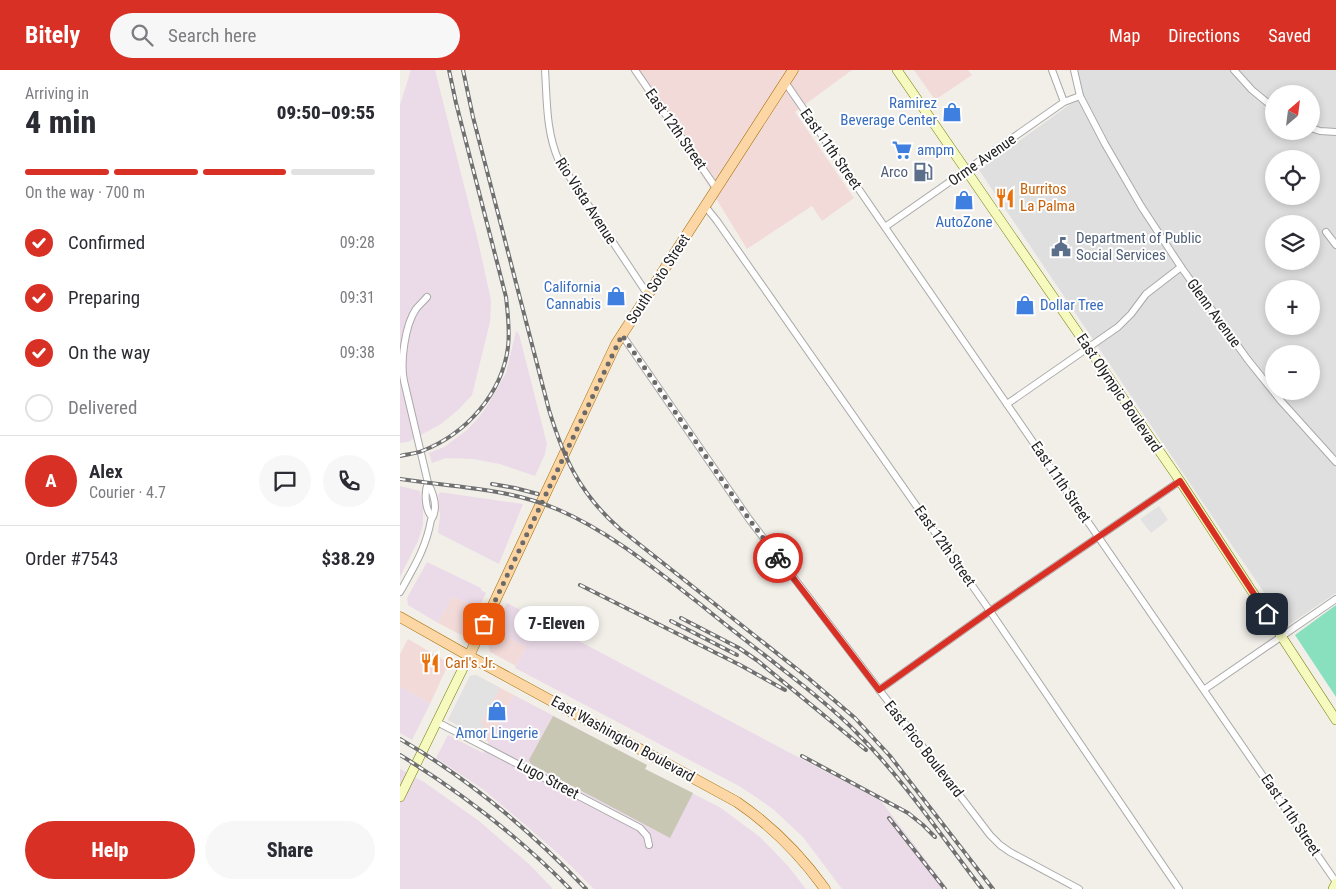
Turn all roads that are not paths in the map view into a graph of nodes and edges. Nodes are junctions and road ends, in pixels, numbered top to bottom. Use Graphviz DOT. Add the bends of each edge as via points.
graph roads {
  1 [pos="545,70"];
  2 [pos="635,70"];
  3 [pos="794,70"];
  4 [pos="897,70"];
  5 [pos="1052,70"];
  6 [pos="1074,70"];
  7 [pos="1234,70"];
  8 [pos="785,82"];
  9 [pos="1080,96"];
  10 [pos="1265,101"];
  11 [pos="1064,102"];
  12 [pos="1320,131"];
  13 [pos="1336,132"];
  14 [pos="967,171"];
  15 [pos="716,188"];
  16 [pos="705,206"];
  17 [pos="885,227"];
  18 [pos="1326,232"];
  19 [pos="1336,245"];
  20 [pos="1181,267"];
  21 [pos="648,295"];
  22 [pos="427,297"];
  23 [pos="622,335"];
  24 [pos="1089,348"];
  25 [pos="1007,404"];
  26 [pos="1336,462"];
  27 [pos="1180,481"];
  28 [pos="1099,538"];
  29 [pos="400,592"];
  30 [pos="1336,599"];
  31 [pos="990,611"];
  32 [pos="400,617"];
  33 [pos="1281,636"];
  34 [pos="469,656"];
  35 [pos="1205,689"];
  36 [pos="879,690"];
  37 [pos="1336,720"];
  38 [pos="437,722"];
  39 [pos="400,798"];
  40 [pos="649,845"];
  41 [pos="1336,882"];
  42 [pos="825,889"];
  43 [pos="1079,889"];
  44 [pos="1179,889"];
  45 [pos="1333,889"];
  1 -- 21 [label="street, Rio Vista Avenue" via="550,131 559,161"];
  2 -- 15 [label="street, East 12th Street"];
  3 -- 8 [label="main road, South Soto Street"];
  4 -- 14 [label="main road, East Olympic Boulevard"];
  5 -- 11 [label="street"];
  6 -- 9 [label="street, Glenn Avenue"];
  7 -- 10 [label="street"];
  8 -- 15 [label="main road, South Soto Street"];
  8 -- 17 [label="street, East 11th Street"];
  9 -- 11 [label="street, Orme Avenue"];
  9 -- 20 [label="street, Glenn Avenue" via="1105,144"];
  11 -- 14 [label="street, Orme Avenue"];
  12 -- 13 [label="street"];
  14 -- 17 [label="street, Orme Avenue"];
  14 -- 24 [label="main road, East Olympic Boulevard"];
  15 -- 16 [label="main road, South Soto Street"];
  16 -- 21 [label="main road, South Soto Street"];
  16 -- 31 [label="street, East 12th Street"];
  17 -- 25 [label="street, East 11th Street"];
  18 -- 19 [label="street"];
  20 -- 24 [label="street" via="1146,294 1126,320"];
  20 -- 26 [label="street, Glenn Avenue" via="1248,360"];
  21 -- 23 [label="main road, South Soto Street"];
  22 -- 29 [label="street" via="415,311 404,344 402,365 428,483 425,490 428,514 432,517 425,546"];
  23 -- 34 [label="main road, South Soto Street"];
  23 -- 36 [label="street, East Pico Boulevard" via="749,519"];
  24 -- 25 [label="street"];
  24 -- 27 [label="main road, East Olympic Boulevard"];
  25 -- 28 [label="street, East 11th Street"];
  27 -- 28 [label="street"];
  27 -- 33 [label="main road, East Olympic Boulevard"];
  28 -- 31 [label="street"];
  28 -- 35 [label="street, East 11th Street"];
  30 -- 33 [label="street"];
  31 -- 36 [label="street"];
  31 -- 44 [label="street, East 12th Street"];
  32 -- 34 [label="main road, East Washington Boulevard"];
  33 -- 35 [label="street"];
  33 -- 37 [label="main road, East Olympic Boulevard"];
  34 -- 38 [label="main road, South Soto Street"];
  34 -- 42 [label="main road, East Washington Boulevard" via="736,802 785,840"];
  35 -- 41 [label="street, East 11th Street"];
  36 -- 43 [label="street, East Pico Boulevard" via="1000,845"];
  38 -- 39 [label="main road, South Soto Street"];
  38 -- 40 [label="street, Lugo Street" via="640,828"];
  41 -- 45 [label="main road"];
}
